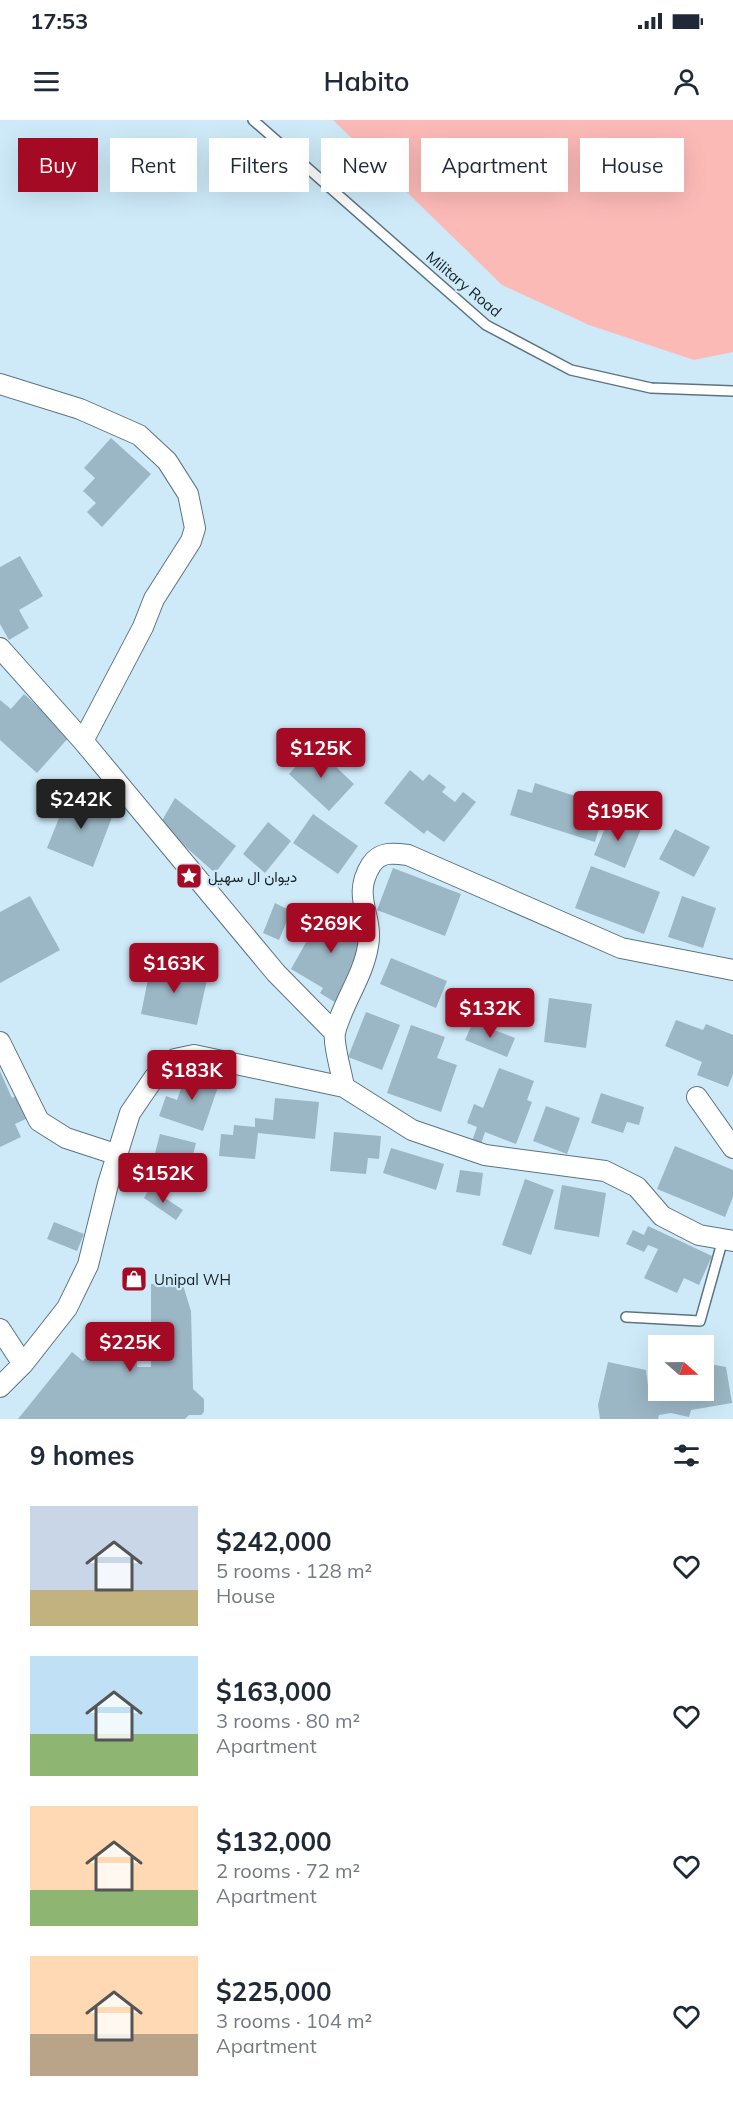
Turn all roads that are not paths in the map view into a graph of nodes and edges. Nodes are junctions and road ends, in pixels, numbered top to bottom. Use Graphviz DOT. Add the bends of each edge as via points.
graph roads {
  1 [pos="253,120"];
  2 [pos="0,384"];
  3 [pos="733,391"];
  4 [pos="0,648"];
  5 [pos="83,741"];
  6 [pos="733,970"];
  7 [pos="335,1033"];
  8 [pos="0,1042"];
  9 [pos="344,1087"];
  10 [pos="697,1097"];
  11 [pos="733,1148"];
  12 [pos="118,1155"];
  13 [pos="728,1240"];
  14 [pos="627,1317"];
  15 [pos="0,1329"];
  16 [pos="22,1364"];
  17 [pos="0,1387"];
  1 -- 3 [label="lane, Military Road" via="486,325 571,370 651,388"];
  2 -- 5 [label="street" via="80,409 139,435 167,461 188,494 195,528 191,541 154,599"];
  4 -- 5 [label="street"];
  5 -- 7 [label="street" via="276,973"];
  6 -- 7 [label="street" via="621,948 446,870 393,852 374,861 363,882 369,944"];
  7 -- 9 [label="street"];
  8 -- 12 [label="street" via="39,1121 66,1138"];
  9 -- 12 [label="street" via="194,1055 174,1059 154,1078 130,1113"];
  9 -- 13 [label="street" via="412,1130 485,1155 605,1171 637,1187 662,1216 699,1235"];
  10 -- 11 [label="street"];
  12 -- 16 [label="street" via="88,1265 67,1308"];
  13 -- 14 [label="lane" via="700,1321"];
  15 -- 16 [label="street"];
  16 -- 17 [label="street"];
}
